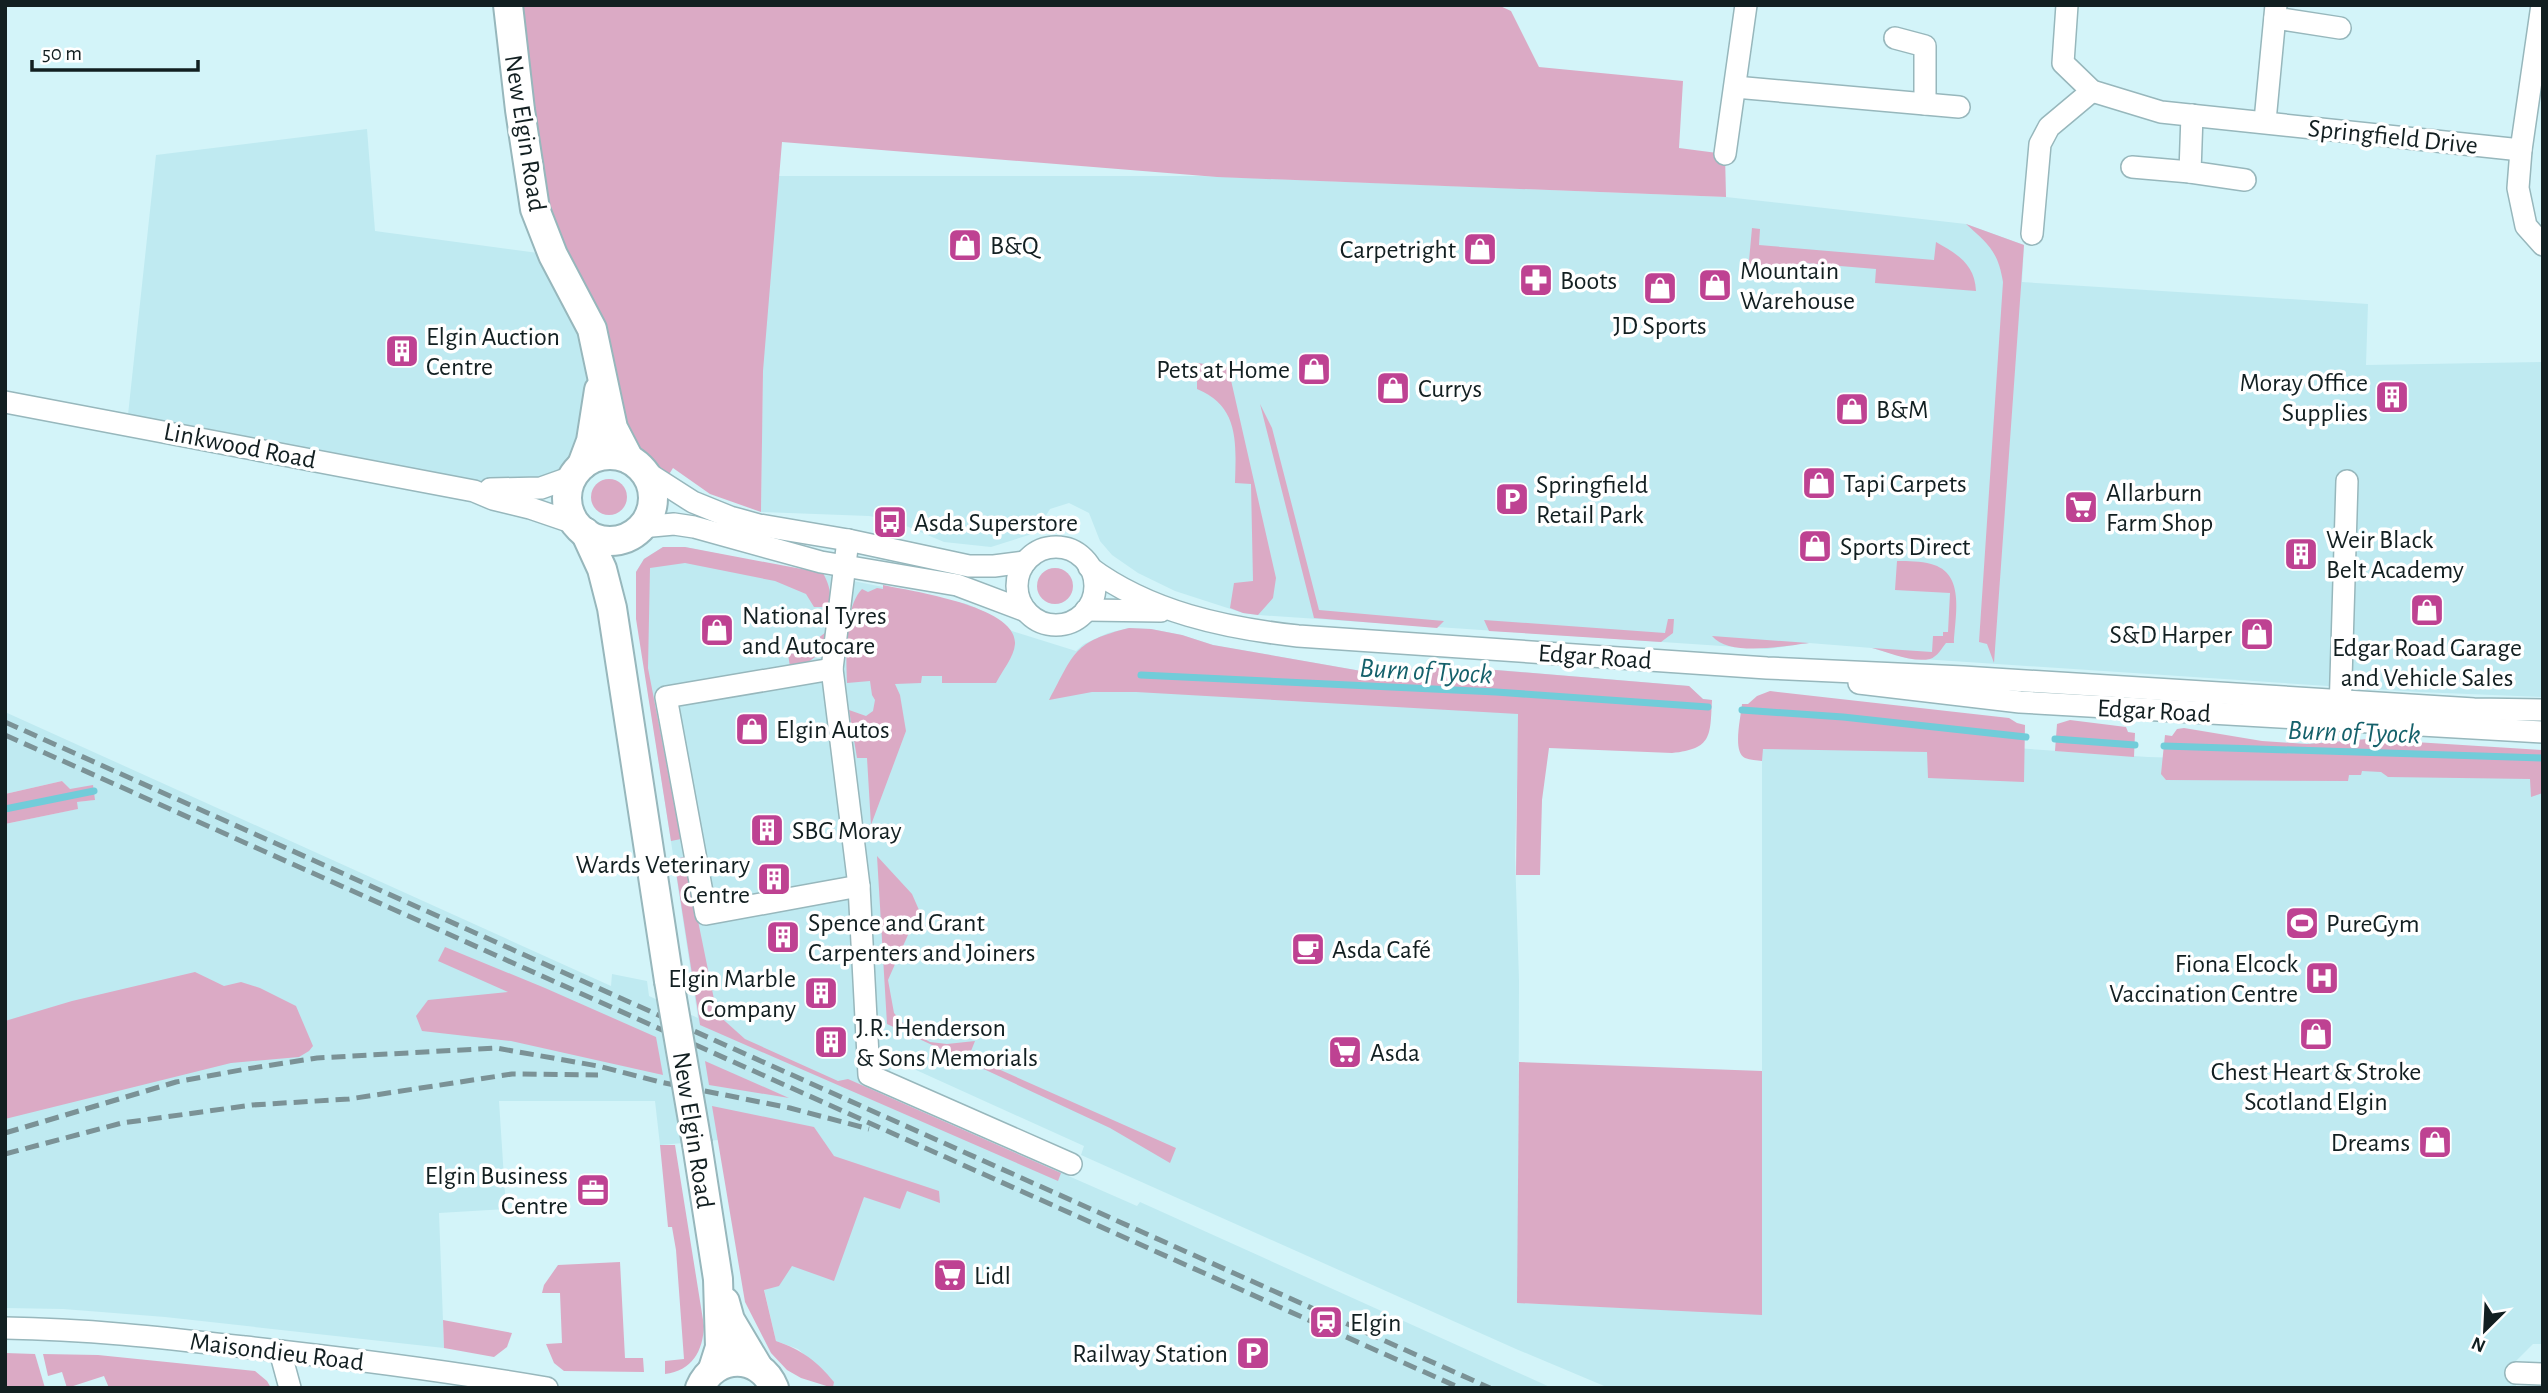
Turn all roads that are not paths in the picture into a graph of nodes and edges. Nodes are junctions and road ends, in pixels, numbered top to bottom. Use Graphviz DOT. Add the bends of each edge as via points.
graph roads {
  1 [pos="508,5"];
  2 [pos="1746,5"];
  3 [pos="2067,5"];
  4 [pos="2542,5"];
  5 [pos="2275,11"];
  6 [pos="2340,28"];
  7 [pos="1895,38"];
  8 [pos="1735,87"];
  9 [pos="2092,91"];
  10 [pos="1924,104"];
  11 [pos="1959,107"];
  12 [pos="2192,115"];
  13 [pos="2265,121"];
  14 [pos="2521,150"];
  15 [pos="1725,154"];
  16 [pos="2132,167"];
  17 [pos="2190,172"];
  18 [pos="2245,180"];
  19 [pos="2032,234"];
  20 [pos="2543,245"];
  21 [pos="601,374"];
  22 [pos="5,402"];
  23 [pos="636,465"];
  24 [pos="577,471"];
  25 [pos="2347,481"];
  26 [pos="474,491"];
  27 [pos="581,528"];
  28 [pos="637,530"];
  29 [pos="848,540"];
  30 [pos="1025,562"];
  31 [pos="845,567"];
  32 [pos="1089,567"];
  33 [pos="612,608"];
  34 [pos="1086,610"];
  35 [pos="1026,611"];
  36 [pos="1174,612"];
  37 [pos="832,669"];
  38 [pos="2543,710"];
  39 [pos="2340,711"];
  40 [pos="2543,732"];
  41 [pos="859,886"];
  42 [pos="1071,1164"];
  43 [pos="718,1279"];
  44 [pos="5,1328"];
  45 [pos="279,1351"];
  46 [pos="2516,1373"];
  47 [pos="2543,1374"];
  48 [pos="766,1377"];
  49 [pos="701,1380"];
  50 [pos="290,1388"];
  51 [pos="547,1388"];
  1 -- 21 [label="main road, New Elgin Road" via="535,209 592,329"];
  2 -- 8 [label="street"];
  3 -- 9 [label="street, Springfield Drive" via="2063,63"];
  4 -- 14 [label="street"];
  5 -- 6 [label="street"];
  5 -- 13 [label="street"];
  7 -- 10 [label="street" via="1925,46"];
  8 -- 10 [label="street"];
  8 -- 15 [label="street"];
  9 -- 12 [label="street, Springfield Drive" via="2161,113"];
  9 -- 19 [label="street" via="2049,127 2040,145"];
  10 -- 11 [label="street"];
  12 -- 13 [label="street, Springfield Drive"];
  12 -- 17 [label="street"];
  13 -- 14 [label="street, Springfield Drive"];
  14 -- 20 [label="street" via="2518,188 2526,226"];
  16 -- 17 [label="street"];
  17 -- 18 [label="street"];
  21 -- 23 [label="main road, New Elgin Road" via="613,428"];
  21 -- 24 [label="main road, New Elgin Road" via="594,426"];
  22 -- 26 [label="street, Linkwood Road"];
  23 -- 24 [label="main road" via="615,455 602,455"];
  23 -- 28 [label="main road" via="651,486 652,502 651,512"];
  23 -- 29 [label="street" via="693,502 730,517"];
  24 -- 26 [label="street, Linkwood Road" via="541,488"];
  24 -- 27 [label="main road" via="568,491 568,506"];
  25 -- 39 [label="street"];
  26 -- 27 [label="street, Linkwood Road"];
  27 -- 28 [label="main road" via="611,541"];
  27 -- 33 [label="main road, New Elgin Road" via="603,569"];
  28 -- 31 [label="street" via="672,524 694,527"];
  28 -- 33 [label="main road, New Elgin Road" via="619,574"];
  29 -- 30 [label="street" via="969,566"];
  29 -- 31 [label="street"];
  30 -- 32 [label="street" via="1040,550 1066,548"];
  30 -- 35 [label="street" via="1017,578"];
  31 -- 35 [label="street" via="957,585"];
  31 -- 37 [label="street"];
  32 -- 34 [label="street" via="1095,589"];
  32 -- 36 [label="street, Edgar Road" via="1111,583"];
  33 -- 43 [label="main road, New Elgin Road, bridge"];
  34 -- 35 [label="street" via="1055,625"];
  34 -- 36 [label="street, Edgar Road"];
  36 -- 39 [label="street, Edgar Road" via="1248,630 1298,636 1963,677"];
  37 -- 41 [label="street"];
  37 -- 41 [label="street" via="666,697 706,914"];
  38 -- 39 [label="street, Edgar Road"];
  39 -- 40 [label="street, Edgar Road"];
  41 -- 42 [label="street" via="870,1075"];
  43 -- 48 [label="main road, New Elgin Road" via="730,1320"];
  43 -- 49 [label="main road, New Elgin Road" via="720,1347"];
  44 -- 45 [label="street, Maisondieu Road" via="143,1335"];
  45 -- 50 [label="street"];
  45 -- 51 [label="street, Maisondieu Road"];
  46 -- 47 [label="street"];
  48 -- 49 [label="main road" via="750,1363 731,1361"];
}
